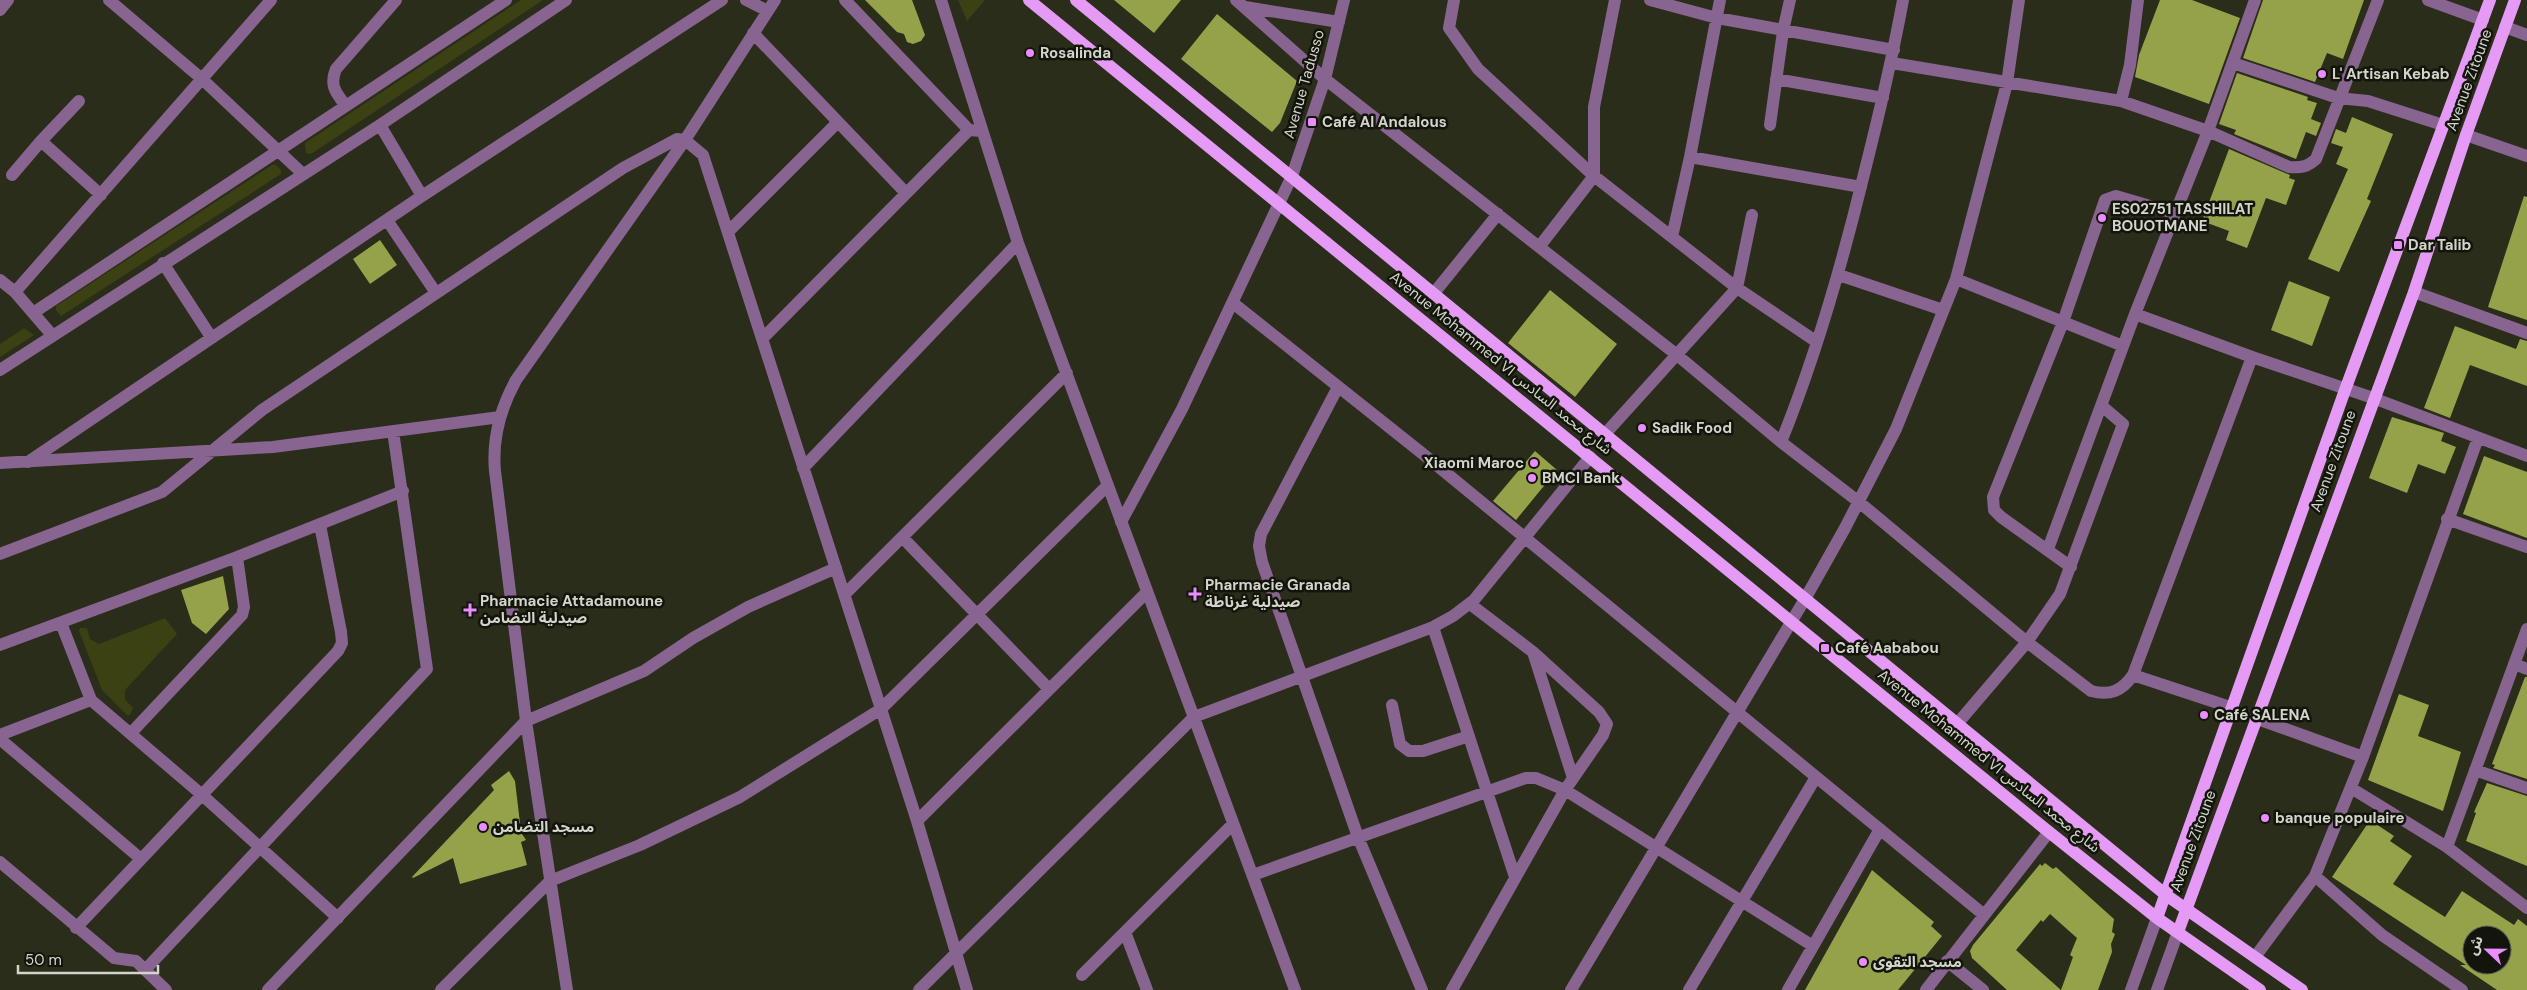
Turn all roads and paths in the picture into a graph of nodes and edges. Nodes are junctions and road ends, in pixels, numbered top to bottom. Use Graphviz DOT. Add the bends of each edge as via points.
graph roads {
  1 [pos="8,0"];
  2 [pos="109,0"];
  3 [pos="271,0"];
  4 [pos="396,0"];
  5 [pos="506,0"];
  6 [pos="566,0"];
  7 [pos="722,0"];
  8 [pos="746,0"];
  9 [pos="846,0"];
  10 [pos="940,0"];
  11 [pos="1029,0"];
  12 [pos="1076,0"];
  13 [pos="1344,0"];
  14 [pos="1454,0"];
  15 [pos="1614,0"];
  16 [pos="1650,0"];
  17 [pos="1720,0"];
  18 [pos="1790,0"];
  19 [pos="1902,0"];
  20 [pos="2019,0"];
  21 [pos="2138,0"];
  22 [pos="2255,0"];
  23 [pos="2378,0"];
  24 [pos="2428,0"];
  25 [pos="2490,0"];
  26 [pos="2515,0"];
  27 [pos="1243,2"];
  28 [pos="771,5"];
  29 [pos="0,10"];
  30 [pos="1716,18"];
  31 [pos="2483,20"];
  32 [pos="1339,22"];
  33 [pos="2505,27"];
  34 [pos="1783,31"];
  35 [pos="753,34"];
  36 [pos="2527,35"];
  37 [pos="1893,56"];
  38 [pos="2233,63"];
  39 [pos="202,79"];
  40 [pos="1325,79"];
  41 [pos="1776,79"];
  42 [pos="2007,83"];
  43 [pos="1883,98"];
  44 [pos="2338,98"];
  45 [pos="79,101"];
  46 [pos="2121,101"];
  47 [pos="346,106"];
  48 [pos="838,122"];
  49 [pos="380,124"];
  50 [pos="1770,126"];
  51 [pos="2442,126"];
  52 [pos="975,130"];
  53 [pos="2208,131"];
  54 [pos="2466,135"];
  55 [pos="685,140"];
  56 [pos="41,141"];
  57 [pos="278,150"];
  58 [pos="1690,156"];
  59 [pos="2527,156"];
  60 [pos="303,174"];
  61 [pos="12,176"];
  62 [pos="1292,176"];
  63 [pos="1594,176"];
  64 [pos="1861,187"];
  65 [pos="906,192"];
  66 [pos="101,195"];
  67 [pos="422,196"];
  68 [pos="1279,204"];
  69 [pos="2174,213"];
  70 [pos="1498,214"];
  71 [pos="1752,215"];
  72 [pos="386,220"];
  73 [pos="728,232"];
  74 [pos="1672,237"];
  75 [pos="1018,243"];
  76 [pos="1539,246"];
  77 [pos="163,264"];
  78 [pos="1839,275"];
  79 [pos="1956,279"];
  80 [pos="0,280"];
  81 [pos="1737,288"];
  82 [pos="15,292"];
  83 [pos="2414,292"];
  84 [pos="1434,293"];
  85 [pos="436,294"];
  86 [pos="1234,303"];
  87 [pos="1943,310"];
  88 [pos="33,313"];
  89 [pos="2134,314"];
  90 [pos="2063,322"];
  91 [pos="2527,333"];
  92 [pos="52,336"];
  93 [pos="211,337"];
  94 [pos="762,338"];
  95 [pos="1818,342"];
  96 [pos="2123,346"];
  97 [pos="1676,355"];
  98 [pos="2252,357"];
  99 [pos="0,370"];
  100 [pos="1067,372"];
  101 [pos="1338,387"];
  102 [pos="2345,390"];
  103 [pos="2374,398"];
  104 [pos="2102,406"];
  105 [pos="500,417"];
  106 [pos="394,431"];
  107 [pos="1605,434"];
  108 [pos="2478,438"];
  109 [pos="1781,442"];
  110 [pos="213,450"];
  111 [pos="2527,456"];
  112 [pos="1590,457"];
  113 [pos="28,462"];
  114 [pos="0,463"];
  115 [pos="804,468"];
  116 [pos="1108,485"];
  117 [pos="403,491"];
  118 [pos="1859,502"];
  119 [pos="2448,519"];
  120 [pos="1121,522"];
  121 [pos="320,525"];
  122 [pos="902,537"];
  123 [pos="1526,538"];
  124 [pos="2527,547"];
  125 [pos="2048,549"];
  126 [pos="0,554"];
  127 [pos="236,557"];
  128 [pos="2071,567"];
  129 [pos="836,568"];
  130 [pos="1146,592"];
  131 [pos="845,594"];
  132 [pos="1805,599"];
  133 [pos="1470,604"];
  134 [pos="977,614"];
  135 [pos="61,622"];
  136 [pos="1792,622"];
  137 [pos="1434,627"];
  138 [pos="2527,629"];
  139 [pos="2027,642"];
  140 [pos="0,645"];
  141 [pos="1533,652"];
  142 [pos="2514,664"];
  143 [pos="2527,669"];
  144 [pos="1302,675"];
  145 [pos="2133,675"];
  146 [pos="1049,690"];
  147 [pos="92,700"];
  148 [pos="1392,706"];
  149 [pos="881,708"];
  150 [pos="2234,708"];
  151 [pos="1736,711"];
  152 [pos="1194,718"];
  153 [pos="2255,718"];
  154 [pos="526,721"];
  155 [pos="1957,724"];
  156 [pos="131,733"];
  157 [pos="0,735"];
  158 [pos="1469,736"];
  159 [pos="0,739"];
  160 [pos="2363,757"];
  161 [pos="2475,770"];
  162 [pos="1816,777"];
  163 [pos="1573,778"];
  164 [pos="2351,788"];
  165 [pos="2527,788"];
  166 [pos="1564,790"];
  167 [pos="1488,793"];
  168 [pos="201,794"];
  169 [pos="918,821"];
  170 [pos="1233,824"];
  171 [pos="1880,829"];
  172 [pos="2049,832"];
  173 [pos="1358,837"];
  174 [pos="260,846"];
  175 [pos="1656,847"];
  176 [pos="2447,847"];
  177 [pos="140,860"];
  178 [pos="0,862"];
  179 [pos="1252,875"];
  180 [pos="2315,876"];
  181 [pos="1515,877"];
  182 [pos="550,882"];
  183 [pos="2166,895"];
  184 [pos="1741,903"];
  185 [pos="2527,908"];
  186 [pos="2186,909"];
  187 [pos="1983,914"];
  188 [pos="338,918"];
  189 [pos="2157,918"];
  190 [pos="76,928"];
  191 [pos="1125,932"];
  192 [pos="2178,932"];
  193 [pos="1813,946"];
  194 [pos="955,956"];
  195 [pos="2255,957"];
  196 [pos="1948,961"];
  197 [pos="145,970"];
  198 [pos="1082,975"];
  199 [pos="166,990"];
  200 [pos="268,990"];
  201 [pos="441,990"];
  202 [pos="567,990"];
  203 [pos="919,990"];
  204 [pos="967,990"];
  205 [pos="1147,990"];
  206 [pos="1295,990"];
  207 [pos="1422,990"];
  208 [pos="1452,990"];
  209 [pos="1571,990"];
  210 [pos="1689,990"];
  211 [pos="1788,990"];
  212 [pos="1926,990"];
  213 [pos="1983,990"];
  214 [pos="2132,990"];
  215 [pos="2157,990"];
  216 [pos="2260,990"];
  217 [pos="2302,990"];
  218 [pos="2462,990"];
  1 -- 29 [label="street"];
  2 -- 39 [label="street"];
  3 -- 39 [label="street"];
  4 -- 47 [label="street" via="332,77 335,92"];
  5 -- 47 [label="street"];
  6 -- 49 [label="street"];
  7 -- 67 [label="street"];
  8 -- 28 [label="street"];
  9 -- 52 [label="street"];
  10 -- 52 [label="street"];
  11 -- 68 [label="main road, Avenue Mohammed VI شارع محمد السادس"];
  12 -- 62 [label="main road, Avenue Mohammed VI شارع محمد السادس"];
  13 -- 32 [label="street, Avenue Tadusso"];
  14 -- 63 [label="street" via="1449,28 1478,69"];
  15 -- 63 [label="street" via="1594,107"];
  16 -- 30 [label="street"];
  17 -- 30 [label="street"];
  18 -- 34 [label="street"];
  19 -- 37 [label="street"];
  20 -- 42 [label="street"];
  21 -- 46 [label="street" via="2130,65"];
  22 -- 38 [label="street"];
  23 -- 44 [label="street"];
  24 -- 31 [label="street"];
  25 -- 31 [label="main road, Avenue Zitoune"];
  26 -- 33 [label="main road, Avenue Zitoune"];
  27 -- 32 [label="street"];
  27 -- 40 [label="street"];
  28 -- 35 [label="street"];
  30 -- 34 [label="street"];
  30 -- 58 [label="street"];
  31 -- 51 [label="main road, Avenue Zitoune"];
  32 -- 40 [label="street, Avenue Tadusso"];
  33 -- 36 [label="street"];
  33 -- 54 [label="main road, Avenue Zitoune"];
  34 -- 37 [label="street"];
  34 -- 41 [label="street"];
  35 -- 48 [label="street"];
  35 -- 55 [label="street"];
  37 -- 42 [label="street"];
  37 -- 43 [label="street"];
  38 -- 44 [label="street"];
  38 -- 53 [label="street"];
  39 -- 57 [label="street"];
  39 -- 66 [label="street"];
  40 -- 62 [label="street, Avenue Tadusso"];
  40 -- 70 [label="street"];
  41 -- 43 [label="street"];
  41 -- 50 [label="street"];
  42 -- 46 [label="street"];
  42 -- 79 [label="street"];
  43 -- 64 [label="street"];
  44 -- 51 [label="street" via="2368,101"];
  44 -- 53 [label="street" via="2316,159 2308,166 2290,167"];
  45 -- 56 [label="street"];
  46 -- 53 [label="street"];
  47 -- 57 [label="street"];
  48 -- 65 [label="street"];
  48 -- 73 [label="street"];
  49 -- 60 [label="street"];
  49 -- 67 [label="street"];
  51 -- 102 [label="main road, Avenue Zitoune"];
  52 -- 65 [label="street"];
  52 -- 75 [label="street"];
  53 -- 69 [label="street"];
  54 -- 59 [label="street"];
  54 -- 83 [label="main road, Avenue Zitoune"];
  55 -- 73 [label="street" via="703,155"];
  55 -- 85 [label="street" via="678,139 622,168"];
  55 -- 105 [label="street" via="516,380"];
  56 -- 61 [label="street"];
  56 -- 66 [label="street"];
  57 -- 60 [label="street"];
  57 -- 88 [label="street"];
  58 -- 64 [label="street"];
  58 -- 74 [label="street"];
  60 -- 77 [label="street"];
  62 -- 68 [label="street, Avenue Tadusso"];
  62 -- 84 [label="main road, Avenue Mohammed VI شارع محمد السادس"];
  63 -- 74 [label="street"];
  63 -- 76 [label="street"];
  64 -- 78 [label="street"];
  65 -- 94 [label="street"];
  66 -- 82 [label="street"];
  67 -- 72 [label="street"];
  68 -- 86 [label="street, Avenue Tadusso"];
  68 -- 112 [label="main road, Avenue Mohammed VI شارع محمد السادس"];
  69 -- 89 [label="street"];
  69 -- 90 [label="street" via="2116,196 2105,200"];
  70 -- 76 [label="street"];
  70 -- 84 [label="street"];
  71 -- 81 [label="street"];
  72 -- 85 [label="street"];
  72 -- 93 [label="street"];
  73 -- 94 [label="street"];
  74 -- 81 [label="street"];
  75 -- 100 [label="street"];
  75 -- 115 [label="street"];
  76 -- 97 [label="street"];
  77 -- 92 [label="street"];
  77 -- 93 [label="street"];
  78 -- 87 [label="street"];
  78 -- 95 [label="street"];
  79 -- 87 [label="street"];
  79 -- 90 [label="street"];
  80 -- 82 [label="street"];
  81 -- 95 [label="street"];
  81 -- 97 [label="street"];
  82 -- 88 [label="street"];
  83 -- 91 [label="street"];
  83 -- 103 [label="main road, Avenue Zitoune"];
  84 -- 107 [label="main road, Avenue Mohammed VI شارع محمد السادس"];
  85 -- 110 [label="street" via="262,410"];
  86 -- 101 [label="street"];
  86 -- 120 [label="street, Avenue Tadusso"];
  87 -- 118 [label="street" via="1896,429"];
  88 -- 92 [label="street"];
  89 -- 96 [label="street"];
  89 -- 98 [label="street"];
  90 -- 96 [label="street"];
  90 -- 125 [label="street" via="1992,503 2001,516"];
  92 -- 99 [label="street"];
  93 -- 113 [label="street"];
  94 -- 115 [label="street"];
  95 -- 109 [label="street" via="1804,388"];
  96 -- 104 [label="street"];
  97 -- 107 [label="street"];
  97 -- 109 [label="street"];
  98 -- 102 [label="street"];
  98 -- 145 [label="street"];
  100 -- 116 [label="street"];
  100 -- 122 [label="street"];
  101 -- 123 [label="street"];
  101 -- 144 [label="street" via="1267,521 1259,546"];
  102 -- 103 [label="street"];
  102 -- 150 [label="main road, Avenue Zitoune"];
  103 -- 108 [label="street"];
  103 -- 153 [label="main road, Avenue Zitoune"];
  104 -- 125 [label="street"];
  104 -- 128 [label="street" via="2123,424"];
  105 -- 106 [label="street"];
  105 -- 154 [label="street" via="493,451 494,464"];
  106 -- 110 [label="street" via="273,447"];
  106 -- 117 [label="street"];
  107 -- 132 [label="main road, Avenue Mohammed VI شارع محمد السادس"];
  108 -- 111 [label="street"];
  108 -- 119 [label="street"];
  109 -- 118 [label="street"];
  110 -- 113 [label="street"];
  110 -- 126 [label="street" via="162,492"];
  112 -- 123 [label="street"];
  112 -- 136 [label="main road, Avenue Mohammed VI شارع محمد السادس"];
  113 -- 114 [label="street"];
  115 -- 129 [label="street"];
  116 -- 120 [label="street"];
  116 -- 134 [label="street"];
  117 -- 121 [label="street"];
  117 -- 174 [label="street" via="427,669"];
  118 -- 132 [label="street"];
  118 -- 139 [label="street"];
  119 -- 124 [label="street"];
  119 -- 160 [label="street"];
  120 -- 130 [label="street"];
  121 -- 127 [label="street"];
  121 -- 168 [label="street" via="342,643 338,651"];
  122 -- 131 [label="street"];
  122 -- 134 [label="street"];
  123 -- 133 [label="street"];
  123 -- 151 [label="street"];
  125 -- 128 [label="street"];
  127 -- 135 [label="street"];
  127 -- 156 [label="street" via="244,607 242,616"];
  128 -- 139 [label="street" via="2060,594"];
  129 -- 131 [label="street"];
  129 -- 154 [label="street" via="748,607 644,671"];
  130 -- 146 [label="street"];
  130 -- 152 [label="street"];
  131 -- 149 [label="street"];
  132 -- 136 [label="street"];
  132 -- 155 [label="main road, Avenue Mohammed VI شارع محمد السادس"];
  133 -- 137 [label="street"];
  133 -- 141 [label="street"];
  134 -- 146 [label="street"];
  134 -- 149 [label="street"];
  135 -- 140 [label="street"];
  135 -- 147 [label="street"];
  136 -- 151 [label="street"];
  136 -- 172 [label="main road, Avenue Mohammed VI شارع محمد السادس"];
  137 -- 144 [label="street"];
  137 -- 158 [label="street"];
  138 -- 142 [label="street"];
  139 -- 145 [label="street" via="2091,691 2101,694 2115,692 2125,686"];
  139 -- 155 [label="street"];
  141 -- 163 [label="street"];
  141 -- 163 [label="street" via="1599,712 1607,724"];
  142 -- 143 [label="street"];
  142 -- 161 [label="street"];
  144 -- 152 [label="street"];
  144 -- 173 [label="street"];
  145 -- 150 [label="street"];
  146 -- 169 [label="street"];
  147 -- 156 [label="street"];
  147 -- 157 [label="street"];
  148 -- 158 [label="street" via="1400,744 1409,751 1423,751"];
  149 -- 169 [label="street"];
  149 -- 182 [label="street" via="740,797 640,845"];
  150 -- 183 [label="main road, Avenue Zitoune"];
  151 -- 162 [label="street"];
  151 -- 175 [label="street"];
  152 -- 170 [label="street"];
  152 -- 194 [label="street"];
  153 -- 160 [label="street"];
  153 -- 186 [label="main road, Avenue Zitoune"];
  154 -- 182 [label="street"];
  154 -- 188 [label="street"];
  155 -- 183 [label="main road, Avenue Mohammed VI شارع محمد السادس"];
  156 -- 168 [label="street"];
  158 -- 167 [label="street"];
  159 -- 177 [label="street"];
  160 -- 164 [label="street"];
  161 -- 165 [label="street"];
  161 -- 176 [label="street"];
  162 -- 171 [label="street"];
  162 -- 184 [label="street"];
  163 -- 166 [label="street"];
  164 -- 176 [label="street"];
  164 -- 180 [label="street"];
  166 -- 167 [label="street" via="1536,778 1526,778"];
  166 -- 175 [label="street"];
  166 -- 181 [label="street"];
  167 -- 173 [label="street"];
  167 -- 181 [label="street"];
  168 -- 174 [label="street"];
  168 -- 177 [label="street"];
  169 -- 194 [label="street"];
  170 -- 179 [label="street"];
  170 -- 191 [label="street"];
  171 -- 187 [label="street"];
  171 -- 193 [label="street"];
  172 -- 187 [label="street"];
  172 -- 189 [label="main road, Avenue Mohammed VI شارع محمد السادس"];
  173 -- 179 [label="street"];
  173 -- 207 [label="street"];
  174 -- 188 [label="street"];
  174 -- 197 [label="street"];
  175 -- 184 [label="street"];
  175 -- 209 [label="street"];
  176 -- 185 [label="street"];
  177 -- 190 [label="street"];
  178 -- 190 [label="street"];
  179 -- 206 [label="street"];
  180 -- 195 [label="street"];
  180 -- 218 [label="street" via="2382,935"];
  181 -- 208 [label="street"];
  182 -- 201 [label="street"];
  182 -- 202 [label="street"];
  183 -- 186 [label="main road, Avenue Mohammed VI شارع محمد السادس"];
  183 -- 189 [label="main road, Avenue Zitoune"];
  184 -- 193 [label="street"];
  184 -- 210 [label="street"];
  186 -- 192 [label="main road, Avenue Zitoune"];
  186 -- 195 [label="main road, Avenue Mohammed VI شارع محمد السادس"];
  187 -- 196 [label="street"];
  188 -- 200 [label="street"];
  189 -- 192 [label="main road, Avenue Mohammed VI شارع محمد السادس"];
  189 -- 214 [label="street"];
  190 -- 197 [label="street" via="114,958 136,961"];
  191 -- 198 [label="street"];
  191 -- 205 [label="street"];
  192 -- 215 [label="street"];
  192 -- 216 [label="main road, Avenue Mohammed VI شارع محمد السادس"];
  193 -- 211 [label="street"];
  194 -- 203 [label="street"];
  194 -- 204 [label="street"];
  195 -- 217 [label="main road, Avenue Mohammed VI شارع محمد السادس"];
  196 -- 212 [label="street"];
  196 -- 213 [label="street"];
  197 -- 199 [label="street"];
}
